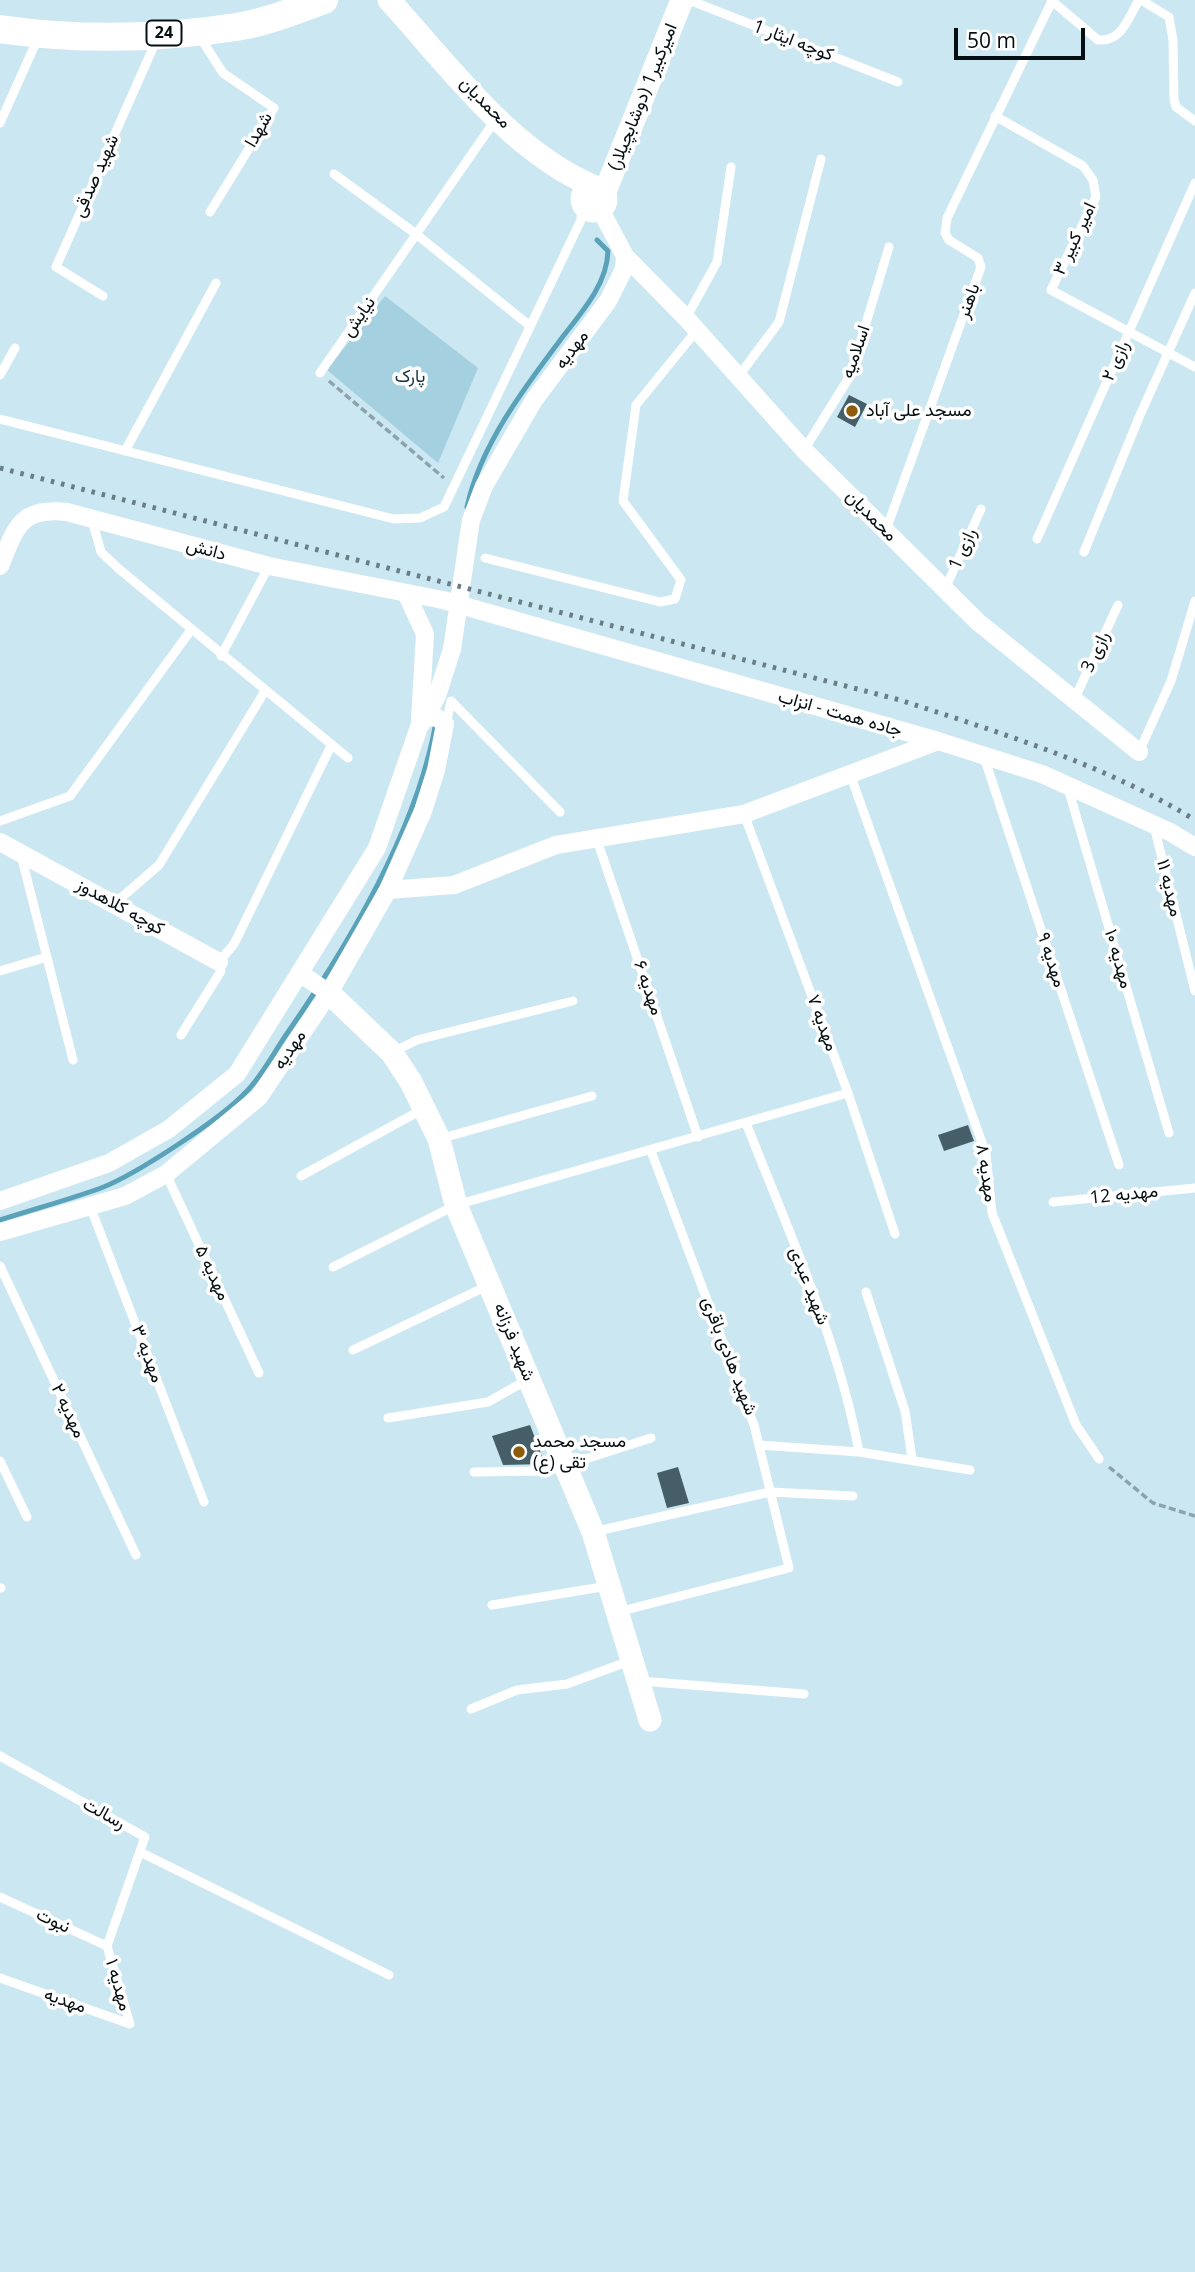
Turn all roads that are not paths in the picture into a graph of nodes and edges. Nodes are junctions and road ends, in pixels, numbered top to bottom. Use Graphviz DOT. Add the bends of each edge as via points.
graph roads {
  1 [pos="324,0"];
  2 [pos="389,0"];
  3 [pos="682,0"];
  4 [pos="689,0"];
  5 [pos="1051,0"];
  6 [pos="1140,0"];
  7 [pos="0,29"];
  8 [pos="196,30"];
  9 [pos="159,33"];
  10 [pos="40,35"];
  11 [pos="898,82"];
  12 [pos="995,116"];
  13 [pos="497,118"];
  14 [pos="1195,121"];
  15 [pos="0,122"];
  16 [pos="821,159"];
  17 [pos="731,167"];
  18 [pos="334,174"];
  19 [pos="1195,183"];
  20 [pos="595,198"];
  21 [pos="210,212"];
  22 [pos="416,234"];
  23 [pos="889,247"];
  24 [pos="625,256"];
  25 [pos="216,283"];
  26 [pos="1195,293"];
  27 [pos="103,296"];
  28 [pos="691,324"];
  29 [pos="530,326"];
  30 [pos="1129,330"];
  31 [pos="15,348"];
  32 [pos="1168,351"];
  33 [pos="1195,367"];
  34 [pos="320,373"];
  35 [pos="0,375"];
  36 [pos="737,379"];
  37 [pos="0,418"];
  38 [pos="804,450"];
  39 [pos="125,451"];
  40 [pos="981,509"];
  41 [pos="91,519"];
  42 [pos="886,530"];
  43 [pos="1037,539"];
  44 [pos="1084,552"];
  45 [pos="485,558"];
  46 [pos="0,566"];
  47 [pos="269,566"];
  48 [pos="945,589"];
  49 [pos="406,593"];
  50 [pos="443,600"];
  51 [pos="1195,601"];
  52 [pos="1118,605"];
  53 [pos="191,630"];
  54 [pos="221,656"];
  55 [pos="265,691"];
  56 [pos="1075,698"];
  57 [pos="422,723"];
  58 [pos="444,733"];
  59 [pos="938,741"];
  60 [pos="331,746"];
  61 [pos="1139,752"];
  62 [pos="984,756"];
  63 [pos="348,758"];
  64 [pos="850,774"];
  65 [pos="1067,786"];
  66 [pos="560,812"];
  67 [pos="744,814"];
  68 [pos="0,821"];
  69 [pos="1153,824"];
  70 [pos="597,840"];
  71 [pos="0,842"];
  72 [pos="1195,847"];
  73 [pos="21,853"];
  74 [pos="388,890"];
  75 [pos="114,904"];
  76 [pos="47,957"];
  77 [pos="219,962"];
  78 [pos="0,971"];
  79 [pos="301,974"];
  80 [pos="1195,991"];
  81 [pos="329,993"];
  82 [pos="573,1001"];
  83 [pos="181,1035"];
  84 [pos="392,1053"];
  85 [pos="73,1060"];
  86 [pos="848,1093"];
  87 [pos="592,1096"];
  88 [pos="424,1108"];
  89 [pos="746,1123"];
  90 [pos="1169,1133"];
  91 [pos="698,1137"];
  92 [pos="439,1139"];
  93 [pos="651,1151"];
  94 [pos="1119,1165"];
  95 [pos="166,1174"];
  96 [pos="301,1176"];
  97 [pos="1195,1188"];
  98 [pos="0,1201"];
  99 [pos="1053,1202"];
  100 [pos="456,1205"];
  101 [pos="90,1206"];
  102 [pos="0,1232"];
  103 [pos="895,1234"];
  104 [pos="0,1266"];
  105 [pos="333,1267"];
  106 [pos="491,1284"];
  107 [pos="866,1292"];
  108 [pos="353,1350"];
  109 [pos="258,1373"];
  110 [pos="529,1379"];
  111 [pos="388,1418"];
  112 [pos="651,1438"];
  113 [pos="759,1445"];
  114 [pos="859,1452"];
  115 [pos="912,1459"];
  116 [pos="1099,1459"];
  117 [pos="0,1461"];
  118 [pos="565,1464"];
  119 [pos="970,1471"];
  120 [pos="474,1472"];
  121 [pos="770,1492"];
  122 [pos="853,1496"];
  123 [pos="204,1502"];
  124 [pos="27,1517"];
  125 [pos="593,1532"];
  126 [pos="136,1555"];
  127 [pos="610,1586"];
  128 [pos="492,1605"];
  129 [pos="618,1612"];
  130 [pos="637,1670"];
  131 [pos="804,1694"];
  132 [pos="471,1709"];
  133 [pos="650,1720"];
  134 [pos="0,1756"];
  135 [pos="139,1852"];
  136 [pos="0,1897"];
  137 [pos="107,1946"];
  138 [pos="389,1975"];
  139 [pos="0,1978"];
  140 [pos="130,2024"];
  1 -- 8 [label="main road, 24" via="238,27"];
  2 -- 13 [label="street, محمدیان"];
  3 -- 20 [label="street, امیرکبیر1 (دوشابچیلار)"];
  4 -- 11 [label="lane, کوچه ایثار 1"];
  5 -- 6 [label="lane" via="1098,40 1108,41 1117,37"];
  5 -- 12 [label="lane, باهنر"];
  6 -- 14 [label="lane" via="1169,17 1174,99 1176,107"];
  7 -- 10 [label="main road, 24"];
  8 -- 9 [label="main road, 24"];
  8 -- 21 [label="lane, شهدا" via="223,73 274,108"];
  9 -- 10 [label="main road, 24"];
  9 -- 27 [label="lane, شهید صدقی" via="55,267"];
  10 -- 15 [label="lane"];
  12 -- 30 [label="lane, امیر کبیر ۳" via="1083,166 1093,180 1096,197 1051,290"];
  12 -- 42 [label="lane, باهنر" via="944,227 950,240 978,258 981,267"];
  13 -- 20 [label="street, محمدیان"];
  13 -- 22 [label="lane, نیایش"];
  16 -- 36 [label="lane" via="779,322"];
  17 -- 28 [label="lane" via="717,262"];
  18 -- 22 [label="lane"];
  19 -- 30 [label="lane, رازی ۲"];
  20 -- 24 [label="street"];
  20 -- 29 [label="lane"];
  22 -- 29 [label="lane"];
  22 -- 34 [label="lane, نیایش"];
  23 -- 38 [label="lane, اسلاميه" via="850,376"];
  24 -- 28 [label="street, محمدیان"];
  24 -- 57 [label="street, مهدیه" via="624,269 608,301 534,400 484,486 471,520 452,649 437,696"];
  25 -- 39 [label="lane"];
  26 -- 32 [label="lane"];
  28 -- 36 [label="street, محمدیان"];
  28 -- 45 [label="lane" via="636,405 623,501 681,580 676,599 660,602"];
  29 -- 39 [label="lane" via="444,507 420,518 394,519"];
  30 -- 32 [label="lane"];
  30 -- 43 [label="lane, رازی ۲"];
  31 -- 35 [label="lane"];
  32 -- 33 [label="lane"];
  32 -- 44 [label="lane"];
  36 -- 38 [label="street, محمدیان"];
  37 -- 39 [label="lane"];
  38 -- 42 [label="street, محمدیان"];
  40 -- 48 [label="lane, رازی 1"];
  41 -- 46 [label="street, دانش" via="42,509 13,533"];
  41 -- 47 [label="street, دانش"];
  41 -- 53 [label="lane" via="101,552"];
  42 -- 48 [label="street, محمدیان"];
  47 -- 49 [label="street, دانش"];
  47 -- 54 [label="lane"];
  48 -- 56 [label="street, محمدیان" via="978,622"];
  49 -- 50 [label="street, دانش"];
  49 -- 57 [label="street" via="425,634"];
  50 -- 59 [label="street, جاده همت - انزاب"];
  51 -- 61 [label="lane" via="1171,681"];
  52 -- 56 [label="lane, رازی 3"];
  53 -- 54 [label="lane"];
  53 -- 68 [label="lane" via="70,796"];
  54 -- 55 [label="lane"];
  55 -- 60 [label="lane"];
  55 -- 75 [label="lane" via="159,865"];
  56 -- 61 [label="street, محمدیان"];
  57 -- 58 [label="street" via="440,720 445,724"];
  57 -- 79 [label="street" via="377,848"];
  58 -- 66 [label="lane" via="451,701"];
  58 -- 74 [label="street, مهدیه" via="423,811"];
  59 -- 62 [label="street, جاده همت - انزاب"];
  59 -- 64 [label="street"];
  60 -- 63 [label="lane"];
  60 -- 77 [label="lane" via="234,944"];
  62 -- 65 [label="street, جاده همت - انزاب"];
  62 -- 94 [label="lane, مهدیه ۹"];
  64 -- 67 [label="street"];
  64 -- 116 [label="lane, مهدیه ۸" via="986,1154 992,1213 1076,1425"];
  65 -- 69 [label="street, جاده همت - انزاب"];
  65 -- 90 [label="lane, مهدیه ۱۰"];
  67 -- 70 [label="street"];
  67 -- 86 [label="lane, مهدیه ۷"];
  69 -- 72 [label="street, جاده همت - انزاب"];
  69 -- 80 [label="lane, مهدیه ۱۱"];
  70 -- 74 [label="street" via="556,845 454,885"];
  70 -- 91 [label="lane, مهدیه ۶"];
  71 -- 73 [label="street, کوچه کلاهدوز"];
  73 -- 75 [label="street, کوچه کلاهدوز"];
  73 -- 76 [label="lane"];
  74 -- 81 [label="street, مهدیه"];
  75 -- 77 [label="street, کوچه کلاهدوز"];
  76 -- 78 [label="lane"];
  76 -- 85 [label="lane"];
  77 -- 83 [label="lane" via="221,971"];
  79 -- 81 [label="street"];
  79 -- 98 [label="street" via="236,1074 169,1129 109,1163"];
  81 -- 84 [label="street, شهید فرزانه"];
  81 -- 95 [label="street, مهدیه" via="258,1097"];
  82 -- 84 [label="lane" via="418,1040"];
  84 -- 88 [label="street, شهید فرزانه"];
  86 -- 89 [label="lane"];
  86 -- 103 [label="lane, مهدیه ۷"];
  87 -- 92 [label="lane"];
  88 -- 92 [label="street, شهید فرزانه"];
  88 -- 96 [label="lane"];
  89 -- 91 [label="lane"];
  89 -- 114 [label="lane, شهید عبدی" via="822,1319"];
  91 -- 93 [label="lane"];
  92 -- 100 [label="street, شهید فرزانه"];
  93 -- 100 [label="lane"];
  93 -- 113 [label="lane, شهید هادی باقری"];
  95 -- 101 [label="street, مهدیه" via="125,1196"];
  95 -- 109 [label="lane, مهدیه ۵"];
  97 -- 99 [label="lane, مهدیه 12"];
  100 -- 105 [label="lane"];
  100 -- 106 [label="street, شهید فرزانه"];
  101 -- 102 [label="street, مهدیه"];
  101 -- 123 [label="lane, مهدیه ۳"];
  104 -- 126 [label="lane, مهدیه ۲"];
  106 -- 108 [label="lane"];
  106 -- 110 [label="street, شهید فرزانه"];
  107 -- 115 [label="lane" via="905,1411"];
  110 -- 111 [label="lane" via="488,1402"];
  110 -- 118 [label="street, شهید فرزانه"];
  112 -- 118 [label="lane"];
  113 -- 114 [label="lane"];
  113 -- 121 [label="lane, شهید هادی باقری"];
  114 -- 115 [label="lane"];
  115 -- 119 [label="lane"];
  117 -- 124 [label="lane"];
  118 -- 120 [label="lane" via="548,1471"];
  118 -- 125 [label="street, شهید فرزانه"];
  121 -- 122 [label="lane"];
  121 -- 125 [label="lane"];
  121 -- 129 [label="lane, شهید هادی باقری" via="789,1567"];
  125 -- 127 [label="street, شهید فرزانه"];
  127 -- 128 [label="lane"];
  127 -- 129 [label="street, شهید فرزانه"];
  129 -- 130 [label="street, شهید فرزانه"];
  130 -- 131 [label="lane"];
  130 -- 132 [label="lane" via="517,1690"];
  130 -- 133 [label="street, شهید فرزانه"];
  134 -- 135 [label="lane, رسالت" via="145,1837"];
  135 -- 137 [label="lane"];
  135 -- 138 [label="lane"];
  136 -- 137 [label="lane, نبوت"];
  137 -- 140 [label="lane, مهدیه ۱"];
  139 -- 140 [label="lane, مهدیه"];
}
